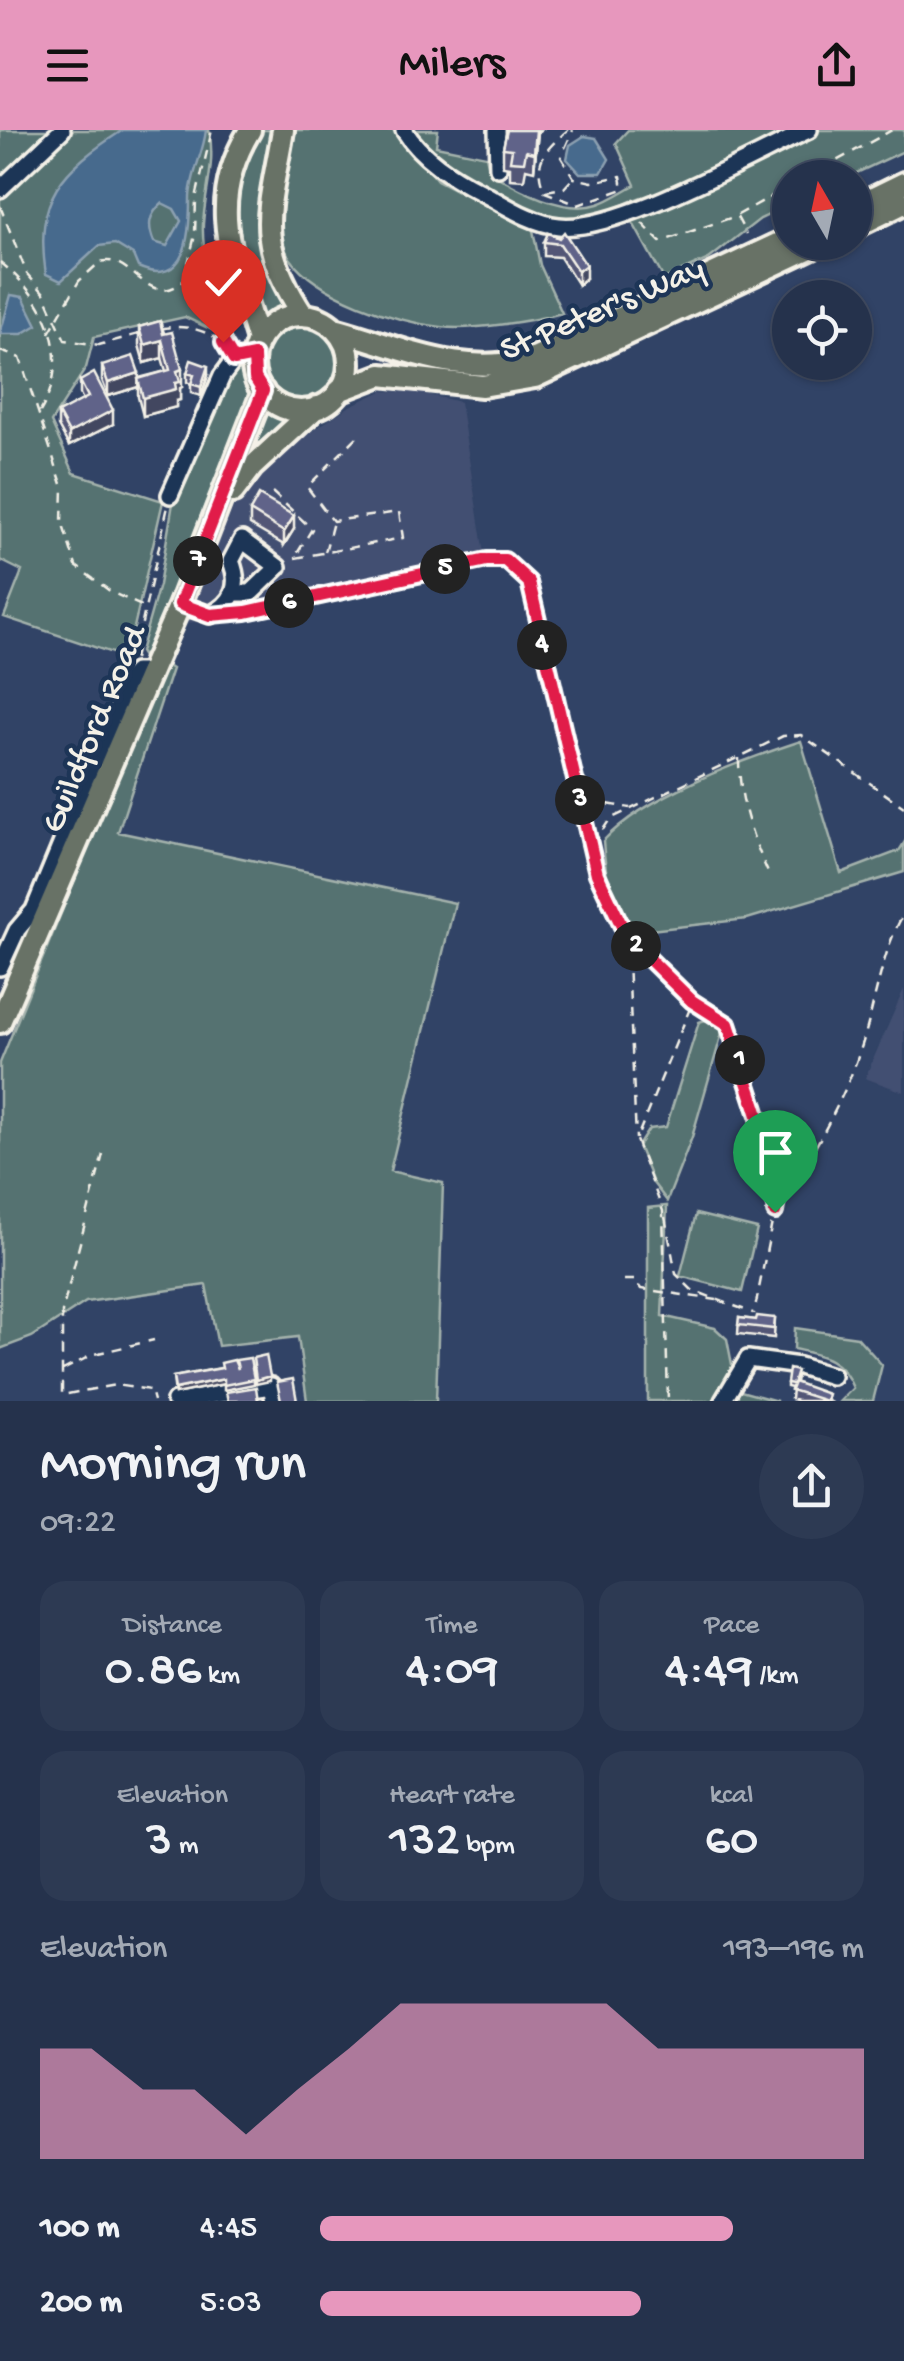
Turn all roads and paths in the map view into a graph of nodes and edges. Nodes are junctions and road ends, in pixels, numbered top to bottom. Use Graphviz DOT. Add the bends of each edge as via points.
graph roads {
  1 [pos="62,130"];
  2 [pos="212,130"];
  3 [pos="250,130"];
  4 [pos="284,130"];
  5 [pos="404,130"];
  6 [pos="497,130"];
  7 [pos="571,130"];
  8 [pos="810,130"];
  9 [pos="892,130"];
  10 [pos="838,160"];
  11 [pos="498,168"];
  12 [pos="574,178"];
  13 [pos="904,183"];
  14 [pos="0,189"];
  15 [pos="544,192"];
  16 [pos="772,196"];
  17 [pos="872,199"];
  18 [pos="904,203"];
  19 [pos="0,206"];
  20 [pos="630,211"];
  21 [pos="736,216"];
  22 [pos="872,219"];
  23 [pos="746,234"];
  24 [pos="772,246"];
  25 [pos="783,260"];
  26 [pos="0,262"];
  27 [pos="303,315"];
  28 [pos="56,320"];
  29 [pos="338,330"];
  30 [pos="50,333"];
  31 [pos="0,351"];
  32 [pos="248,352"];
  33 [pos="263,391"];
  34 [pos="339,391"];
  35 [pos="318,408"];
  36 [pos="38,414"];
  37 [pos="358,436"];
  38 [pos="272,492"];
  39 [pos="170,495"];
  40 [pos="217,514"];
  41 [pos="334,521"];
  42 [pos="325,552"];
  43 [pos="295,558"];
  44 [pos="275,574"];
  45 [pos="235,593"];
  46 [pos="180,604"];
  47 [pos="148,609"];
  48 [pos="210,615"];
  49 [pos="141,672"];
  50 [pos="739,757"];
  51 [pos="569,758"];
  52 [pos="904,807"];
  53 [pos="631,808"];
  54 [pos="592,846"];
  55 [pos="770,876"];
  56 [pos="904,913"];
  57 [pos="627,937"];
  58 [pos="0,967"];
  59 [pos="692,1001"];
  60 [pos="0,1022"];
  61 [pos="636,1140"];
  62 [pos="103,1154"];
  63 [pos="663,1211"];
  64 [pos="775,1212"];
  65 [pos="624,1280"];
  66 [pos="662,1291"];
  67 [pos="728,1302"];
  68 [pos="754,1314"];
  69 [pos="763,1322"];
  70 [pos="154,1340"];
  71 [pos="62,1370"];
  72 [pos="832,1376"];
  73 [pos="85,1394"];
  74 [pos="88,1401"];
  75 [pos="154,1401"];
  76 [pos="175,1401"];
  77 [pos="274,1401"];
  78 [pos="668,1401"];
  79 [pos="723,1401"];
  1 -- 14 [label="street"];
  2 -- 28 [label="path" via="184,280 166,290 148,288 108,260 79,281"];
  3 -- 32 [label="main road" via="233,163 224,228"];
  4 -- 27 [label="main road" via="270,190 268,242 280,280"];
  5 -- 20 [label="street" via="458,180 531,218 578,227"];
  6 -- 11 [label="street"];
  7 -- 12 [label="path" via="561,158"];
  7 -- 15 [label="path" via="546,148 539,163"];
  8 -- 20 [label="street"];
  9 -- 10 [label="path"];
  12 -- 15 [label="path"];
  12 -- 15 [label="path" via="621,176 622,189 578,205"];
  13 -- 17 [label="main road"];
  16 -- 21 [label="path"];
  18 -- 22 [label="main road"];
  19 -- 28 [label="path" via="27,274"];
  20 -- 21 [label="path" via="660,242"];
  21 -- 23 [label="path"];
  24 -- 29 [label="main road, St Peter's Way" via="536,357 503,365 452,364"];
  25 -- 34 [label="main road, St Peter's Way" via="535,376 482,386 391,374"];
  26 -- 30 [label="path" via="35,297"];
  27 -- 29 [label="main road"];
  27 -- 32 [label="main road" via="272,324"];
  28 -- 30 [label="path"];
  28 -- 32 [label="path" via="65,340 99,344 179,324"];
  29 -- 34 [label="main road" via="348,358"];
  30 -- 36 [label="path" via="58,370"];
  31 -- 36 [label="path" via="20,358"];
  32 -- 33 [label="main road"];
  32 -- 39 [label="street" via="217,386"];
  33 -- 35 [label="main road" via="289,409"];
  33 -- 40 [label="main road, Guildford Road"];
  34 -- 35 [label="main road"];
  35 -- 40 [label="main road, Guildford Road" via="246,472"];
  36 -- 47 [label="path" via="63,486 62,522 76,566"];
  37 -- 41 [label="path" via="307,487"];
  38 -- 43 [label="path" via="312,529"];
  39 -- 47 [label="path, Guildford Road"];
  40 -- 46 [label="main road, Guildford Road"];
  41 -- 42 [label="path"];
  41 -- 42 [label="path" via="399,512 403,538"];
  42 -- 43 [label="path"];
  43 -- 44 [label="path"];
  44 -- 45 [label="street" via="251,593"];
  44 -- 45 [label="street" via="278,567 268,556 242,540 230,561"];
  45 -- 48 [label="street"];
  46 -- 48 [label="street"];
  46 -- 49 [label="main road, Guildford Road"];
  47 -- 49 [label="path, Guildford Road"];
  48 -- 51 [label="path" via="505,560 529,582"];
  49 -- 58 [label="street, Guildford Road" via="34,910"];
  49 -- 60 [label="main road, Guildford Road"];
  50 -- 52 [label="path" via="783,736 801,735"];
  50 -- 53 [label="path"];
  50 -- 55 [label="path" via="749,830"];
  51 -- 53 [label="path" via="602,803"];
  51 -- 54 [label="path"];
  53 -- 54 [label="path" via="610,818"];
  54 -- 57 [label="path" via="597,874"];
  56 -- 64 [label="path" via="825,1134"];
  57 -- 59 [label="path"];
  57 -- 61 [label="path"];
  59 -- 61 [label="path"];
  59 -- 64 [label="path" via="728,1024 780,1182"];
  61 -- 63 [label="path"];
  62 -- 71 [label="path" via="62,1312"];
  63 -- 66 [label="path"];
  63 -- 67 [label="path" via="676,1274 692,1290"];
  64 -- 68 [label="path"];
  65 -- 66 [label="path"];
  66 -- 67 [label="path"];
  66 -- 78 [label="path"];
  67 -- 68 [label="path"];
  68 -- 69 [label="path"];
  70 -- 71 [label="path" via="94,1354"];
  71 -- 73 [label="path" via="62,1395"];
  72 -- 79 [label="street" via="748,1360"];
  73 -- 74 [label="path"];
  73 -- 75 [label="path" via="137,1384 151,1390"];
  76 -- 77 [label="street" via="270,1386"];
}
